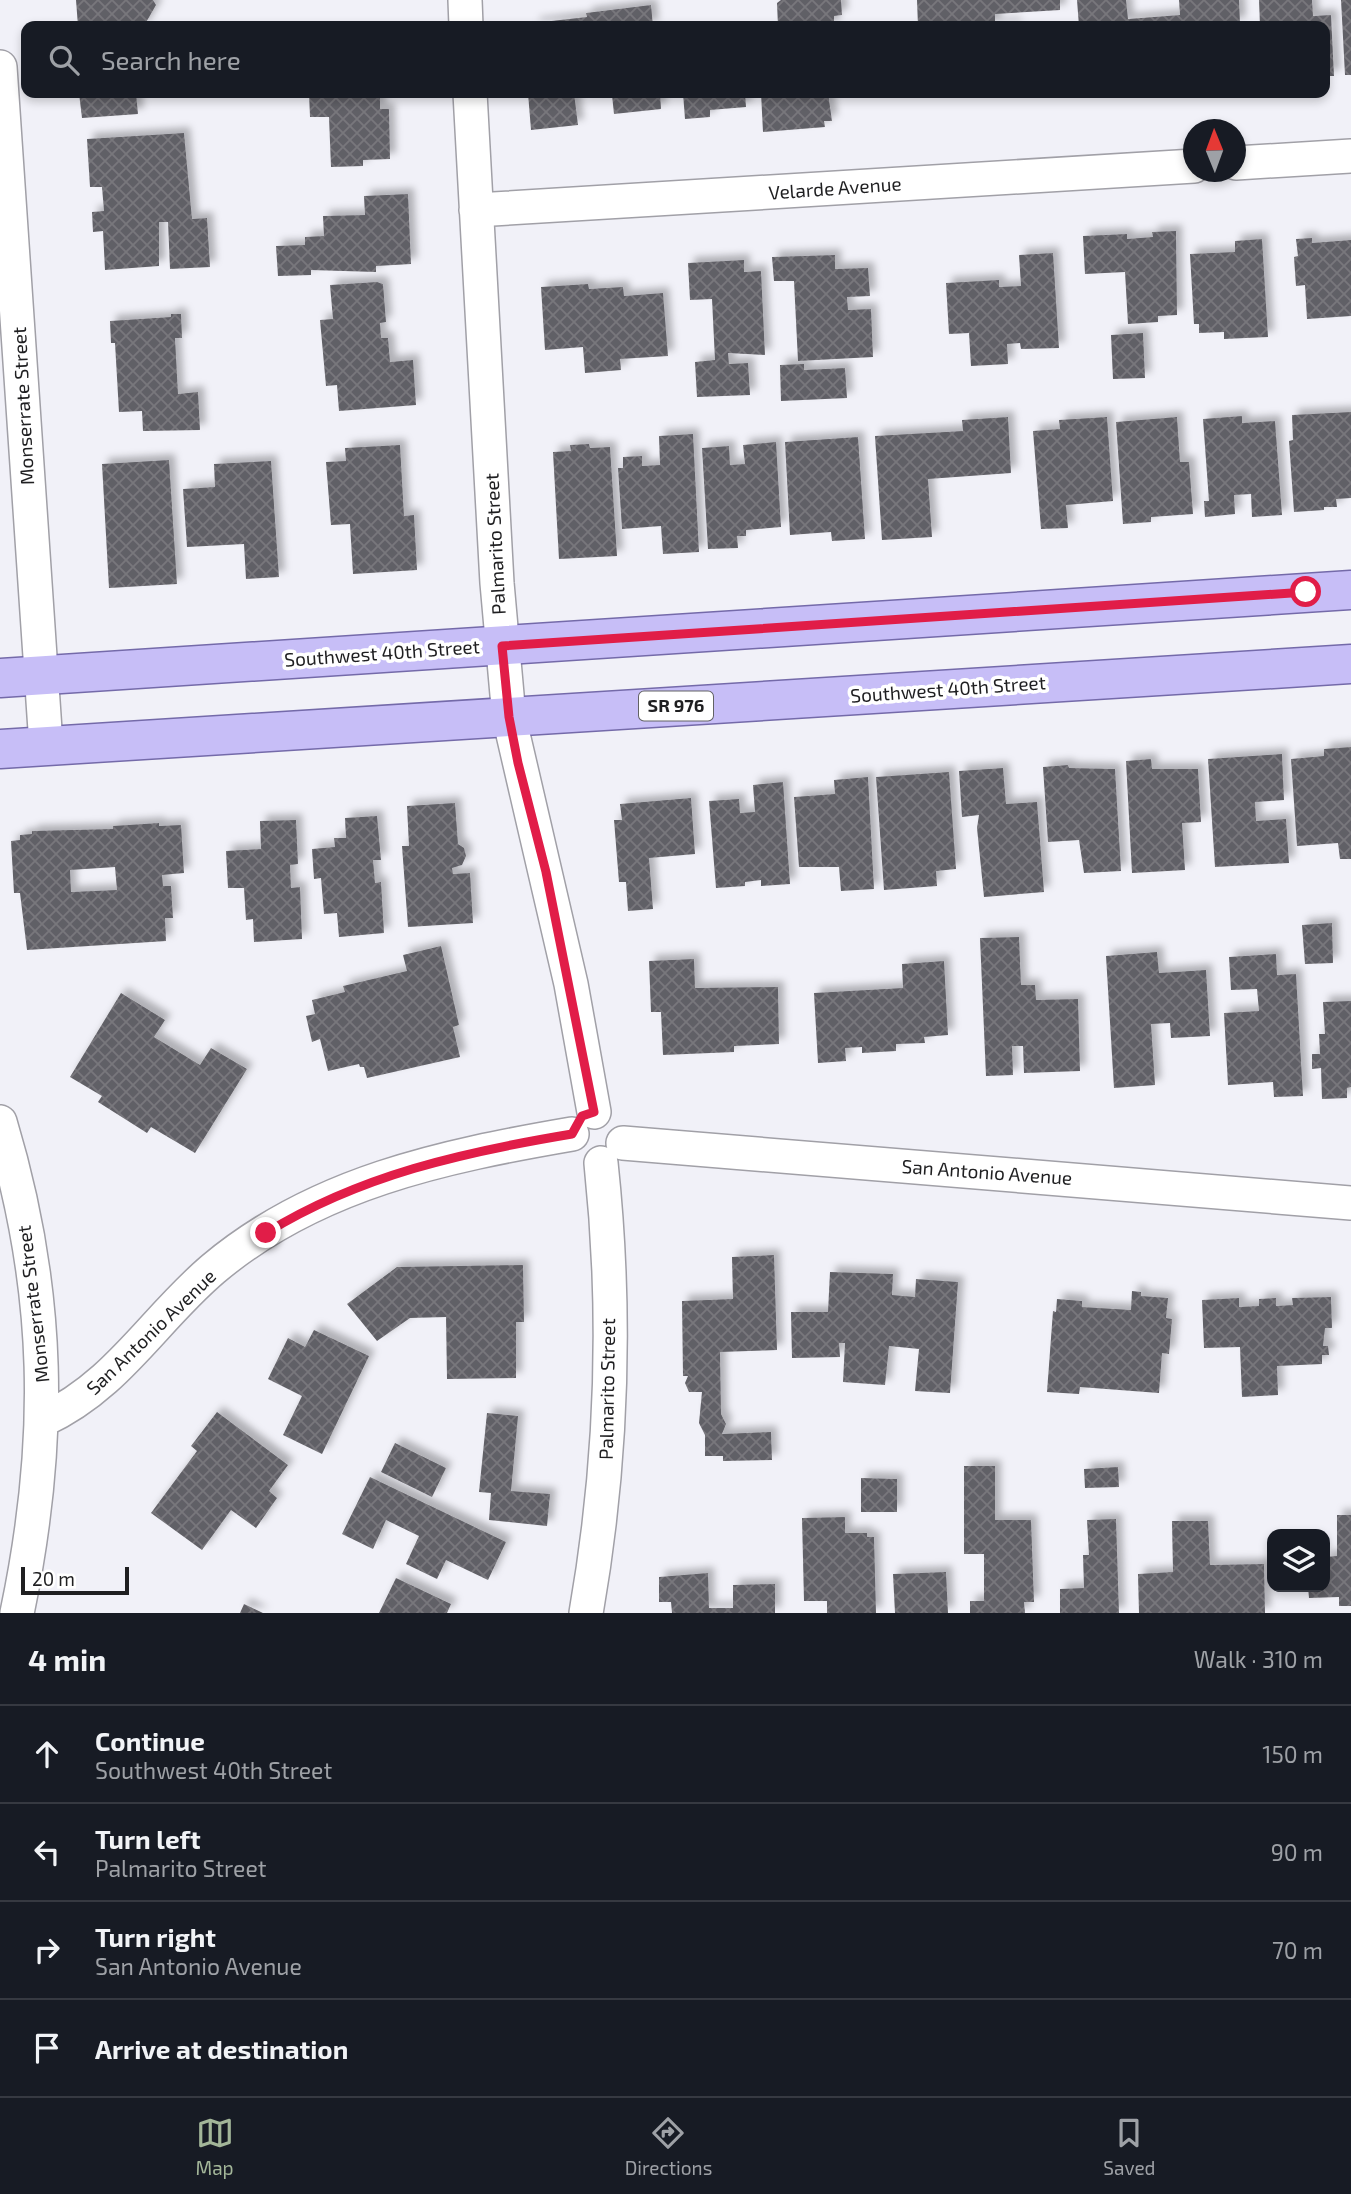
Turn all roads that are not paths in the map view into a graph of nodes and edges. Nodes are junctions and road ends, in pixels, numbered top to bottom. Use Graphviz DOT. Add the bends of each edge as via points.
graph roads {
  1 [pos="465,0"];
  2 [pos="466,21"];
  3 [pos="0,67"];
  4 [pos="470,98"];
  5 [pos="1351,156"];
  6 [pos="1246,162"];
  7 [pos="1183,167"];
  8 [pos="477,210"];
  9 [pos="1351,590"];
  10 [pos="502,646"];
  11 [pos="1351,664"];
  12 [pos="40,675"];
  13 [pos="0,678"];
  14 [pos="509,717"];
  15 [pos="46,745"];
  16 [pos="0,749"];
  17 [pos="0,1122"];
  18 [pos="583,1123"];
  19 [pos="612,1153"];
  20 [pos="1351,1203"];
  21 [pos="43,1420"];
  22 [pos="17,1613"];
  23 [pos="586,1613"];
  1 -- 2 [label="street"];
  3 -- 12 [label="street, Monserrate Street"];
  4 -- 8 [label="street, Palmarito Street"];
  5 -- 6 [label="street"];
  7 -- 8 [label="street, Velarde Avenue"];
  8 -- 10 [label="street, Palmarito Street"];
  9 -- 10 [label="main road, Southwest 40th Street"];
  10 -- 12 [label="main road, Southwest 40th Street"];
  10 -- 14 [label="street, Palmarito Street"];
  11 -- 14 [label="main road, Southwest 40th Street / SR 976"];
  12 -- 13 [label="main road, Southwest 40th Street"];
  12 -- 15 [label="street, Monserrate Street"];
  14 -- 15 [label="main road, Southwest 40th Street / SR 976"];
  14 -- 18 [label="street, Palmarito Street" via="555,909"];
  15 -- 16 [label="main road, Southwest 40th Street / SR 976"];
  17 -- 21 [label="street, Monserrate Street" via="35,1287"];
  18 -- 19 [label="street" via="574,1149 579,1155 585,1160"];
  18 -- 19 [label="street" via="611,1114 617,1120 624,1135"];
  18 -- 21 [label="street, San Antonio Avenue" via="419,1165 352,1187 295,1215 213,1269 108,1379"];
  19 -- 20 [label="street, San Antonio Avenue"];
  19 -- 23 [label="street, Palmarito Street" via="607,1241 608,1419 602,1505"];
  21 -- 22 [label="street, Monserrate Street" via="36,1513"];
}
